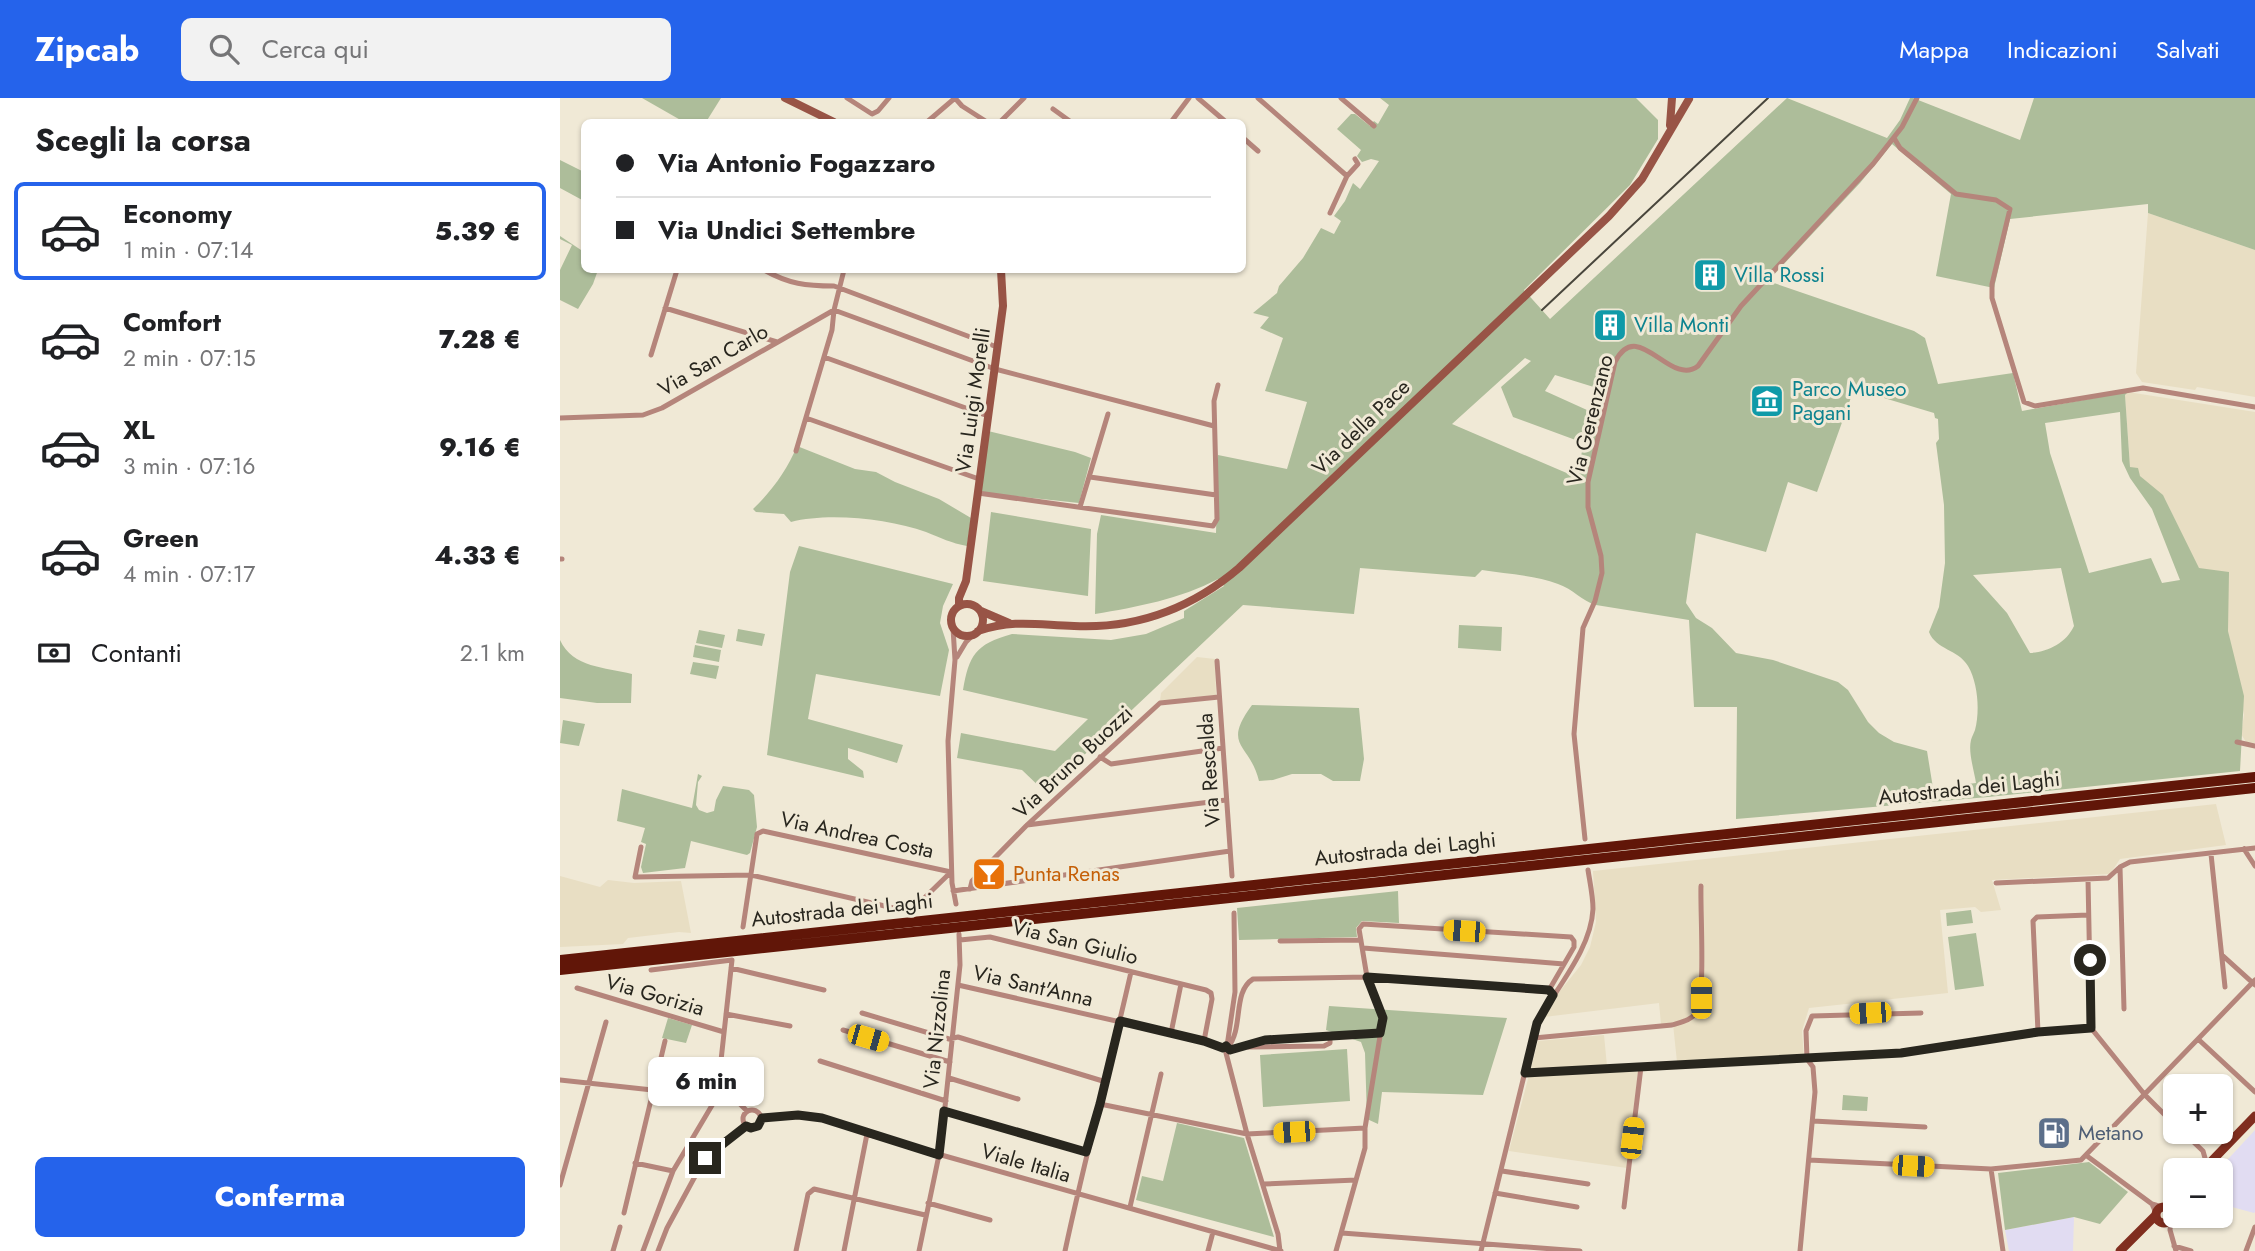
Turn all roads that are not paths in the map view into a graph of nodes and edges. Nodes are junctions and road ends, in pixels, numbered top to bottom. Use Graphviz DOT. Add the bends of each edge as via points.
graph roads {
  1 [pos="785,98"];
  2 [pos="847,98"];
  3 [pos="889,98"];
  4 [pos="955,98"];
  5 [pos="1024,98"];
  6 [pos="1176,98"];
  7 [pos="1189,98"];
  8 [pos="1198,98"];
  9 [pos="1258,98"];
  10 [pos="1340,98"];
  11 [pos="1672,98"];
  12 [pos="1683,98"];
  13 [pos="1690,98"];
  14 [pos="1917,98"];
  15 [pos="883,101"];
  16 [pos="1185,104"];
  17 [pos="1053,110"];
  18 [pos="828,119"];
  19 [pos="930,119"];
  20 [pos="982,119"];
  21 [pos="1003,119"];
  22 [pos="1066,119"];
  23 [pos="1173,119"];
  24 [pos="1222,119"];
  25 [pos="1374,126"];
  26 [pos="1669,131"];
  27 [pos="1894,138"];
  28 [pos="1246,140"];
  29 [pos="1258,151"];
  30 [pos="1355,159"];
  31 [pos="1347,176"];
  32 [pos="1331,213"];
  33 [pos="676,273"];
  34 [pos="774,273"];
  35 [pos="843,273"];
  36 [pos="1000,273"];
  37 [pos="840,289"];
  38 [pos="665,308"];
  39 [pos="834,310"];
  40 [pos="777,342"];
  41 [pos="998,347"];
  42 [pos="651,355"];
  43 [pos="824,357"];
  44 [pos="995,369"];
  45 [pos="1218,385"];
  46 [pos="2255,407"];
  47 [pos="1108,414"];
  48 [pos="988,416"];
  49 [pos="560,418"];
  50 [pos="806,418"];
  51 [pos="1214,426"];
  52 [pos="796,451"];
  53 [pos="1090,477"];
  54 [pos="979,479"];
  55 [pos="978,493"];
  56 [pos="1216,495"];
  57 [pos="1080,507"];
  58 [pos="966,581"];
  59 [pos="970,603"];
  60 [pos="959,605"];
  61 [pos="981,611"];
  62 [pos="1009,623"];
  63 [pos="953,628"];
  64 [pos="976,633"];
  65 [pos="955,660"];
  66 [pos="1217,661"];
  67 [pos="1219,697"];
  68 [pos="2237,742"];
  69 [pos="2255,746"];
  70 [pos="1223,748"];
  71 [pos="1100,758"];
  72 [pos="2255,777"];
  73 [pos="2255,788"];
  74 [pos="1226,800"];
  75 [pos="1027,825"];
  76 [pos="1585,839"];
  77 [pos="641,847"];
  78 [pos="2255,848"];
  79 [pos="2245,849"];
  80 [pos="1230,851"];
  81 [pos="2211,854"];
  82 [pos="2255,866"];
  83 [pos="2120,867"];
  84 [pos="1588,870"];
  85 [pos="951,872"];
  86 [pos="751,875"];
  87 [pos="1232,876"];
  88 [pos="2088,879"];
  89 [pos="1996,883"];
  90 [pos="1701,886"];
  91 [pos="970,889"];
  92 [pos="953,891"];
  93 [pos="956,904"];
  94 [pos="1234,912"];
  95 [pos="2088,915"];
  96 [pos="743,927"];
  97 [pos="960,937"];
  98 [pos="1361,940"];
  99 [pos="1280,941"];
  100 [pos="1363,948"];
  101 [pos="2222,955"];
  102 [pos="560,960"];
  103 [pos="1563,964"];
  104 [pos="731,968"];
  105 [pos="560,970"];
  106 [pos="651,970"];
  107 [pos="1131,972"];
  108 [pos="1367,977"];
  109 [pos="2254,983"];
  110 [pos="1181,984"];
  111 [pos="958,985"];
  112 [pos="2225,987"];
  113 [pos="577,988"];
  114 [pos="824,990"];
  115 [pos="1551,993"];
  116 [pos="2124,1009"];
  117 [pos="862,1013"];
  118 [pos="1921,1013"];
  119 [pos="726,1014"];
  120 [pos="1120,1021"];
  121 [pos="606,1022"];
  122 [pos="790,1026"];
  123 [pos="2091,1028"];
  124 [pos="843,1030"];
  125 [pos="724,1031"];
  126 [pos="2038,1032"];
  127 [pos="1171,1033"];
  128 [pos="1380,1033"];
  129 [pos="953,1038"];
  130 [pos="1534,1038"];
  131 [pos="2198,1039"];
  132 [pos="665,1041"];
  133 [pos="1204,1041"];
  134 [pos="1227,1049"];
  135 [pos="1807,1059"];
  136 [pos="820,1061"];
  137 [pos="950,1062"];
  138 [pos="1641,1068"];
  139 [pos="1525,1073"];
  140 [pos="1161,1074"];
  141 [pos="949,1078"];
  142 [pos="560,1080"];
  143 [pos="1105,1082"];
  144 [pos="590,1084"];
  145 [pos="653,1091"];
  146 [pos="2255,1092"];
  147 [pos="2145,1095"];
  148 [pos="717,1097"];
  149 [pos="1018,1099"];
  150 [pos="946,1101"];
  151 [pos="1100,1104"];
  152 [pos="747,1111"];
  153 [pos="944,1111"];
  154 [pos="2163,1113"];
  155 [pos="1152,1115"];
  156 [pos="2255,1116"];
  157 [pos="762,1118"];
  158 [pos="1813,1121"];
  159 [pos="746,1126"];
  160 [pos="1925,1127"];
  161 [pos="1366,1128"];
  162 [pos="867,1134"];
  163 [pos="1247,1134"];
  164 [pos="1086,1152"];
  165 [pos="939,1155"];
  166 [pos="2087,1156"];
  167 [pos="2214,1158"];
  168 [pos="1809,1160"];
  169 [pos="635,1163"];
  170 [pos="1991,1169"];
  171 [pos="673,1171"];
  172 [pos="1502,1171"];
  173 [pos="1356,1180"];
  174 [pos="1264,1184"];
  175 [pos="1588,1184"];
  176 [pos="560,1185"];
  177 [pos="1495,1193"];
  178 [pos="1077,1194"];
  179 [pos="853,1199"];
  180 [pos="928,1203"];
  181 [pos="1130,1207"];
  182 [pos="1577,1207"];
  183 [pos="1624,1208"];
  184 [pos="624,1213"];
  185 [pos="925,1214"];
  186 [pos="2163,1215"];
  187 [pos="990,1220"];
  188 [pos="620,1227"];
  189 [pos="2255,1227"];
  190 [pos="2168,1228"];
  191 [pos="1213,1232"];
  192 [pos="1342,1233"];
  193 [pos="1483,1243"];
  194 [pos="2175,1249"];
  195 [pos="1550,1250"];
  196 [pos="614,1251"];
  197 [pos="643,1251"];
  198 [pos="658,1251"];
  199 [pos="796,1251"];
  200 [pos="844,1251"];
  201 [pos="919,1251"];
  202 [pos="1065,1251"];
  203 [pos="1208,1251"];
  204 [pos="1280,1251"];
  205 [pos="1336,1251"];
  206 [pos="1481,1251"];
  207 [pos="1580,1251"];
  208 [pos="1800,1251"];
  209 [pos="2003,1251"];
  210 [pos="2120,1251"];
  211 [pos="2126,1251"];
  212 [pos="2191,1251"];
  213 [pos="2246,1251"];
  1 -- 18 [label="main road"];
  2 -- 15 [label="street" via="872,114"];
  3 -- 15 [label="street"];
  4 -- 19 [label="street"];
  4 -- 20 [label="street"];
  5 -- 21 [label="street"];
  6 -- 16 [label="street"];
  7 -- 16 [label="street"];
  8 -- 24 [label="street"];
  9 -- 31 [label="street"];
  10 -- 25 [label="street"];
  11 -- 26 [label="main road, Via della Pace"];
  12 -- 13 [label="main road"];
  13 -- 26 [label="main road, Via della Pace"];
  14 -- 27 [label="street, Via Gerenzano"];
  16 -- 23 [label="street"];
  17 -- 22 [label="street"];
  26 -- 62 [label="main road, Via della Pace" via="1637,186 1609,216 1216,586 1171,611 1122,625"];
  27 -- 46 [label="street" via="1952,191 1996,200 2010,209 1992,298 2024,402 2035,406 2143,388"];
  27 -- 76 [label="street, Via Gerenzano" via="1741,306 1698,366 1680,369 1631,345 1615,362 1587,490 1602,573 1583,628 1574,734"];
  28 -- 29 [label="street"];
  30 -- 31 [label="street" via="1358,163"];
  31 -- 32 [label="street"];
  33 -- 38 [label="street"];
  34 -- 37 [label="street" via="789,282"];
  35 -- 37 [label="street"];
  36 -- 41 [label="main road, Via Luigi Morelli" via="1003,300"];
  37 -- 39 [label="street"];
  37 -- 41 [label="street"];
  38 -- 40 [label="street"];
  38 -- 42 [label="street"];
  39 -- 40 [label="street, Via San Carlo"];
  39 -- 43 [label="street"];
  39 -- 44 [label="street"];
  40 -- 49 [label="street, Via San Carlo" via="653,412"];
  41 -- 44 [label="main road, Via Luigi Morelli"];
  43 -- 48 [label="street"];
  43 -- 50 [label="street"];
  44 -- 48 [label="main road, Via Luigi Morelli"];
  44 -- 51 [label="street"];
  45 -- 51 [label="street"];
  47 -- 53 [label="street"];
  48 -- 54 [label="main road, Via Luigi Morelli"];
  50 -- 52 [label="street"];
  50 -- 54 [label="street"];
  51 -- 56 [label="street"];
  53 -- 56 [label="street"];
  53 -- 57 [label="street"];
  54 -- 55 [label="main road, Via Luigi Morelli"];
  55 -- 57 [label="street"];
  55 -- 58 [label="main road, Via Luigi Morelli"];
  56 -- 57 [label="street" via="1216,522 1211,527"];
  58 -- 59 [label="main road"];
  58 -- 60 [label="main road"];
  59 -- 60 [label="main road"];
  59 -- 61 [label="main road"];
  60 -- 63 [label="main road" via="951,613"];
  61 -- 62 [label="main road, Via della Pace"];
  61 -- 64 [label="main road" via="983,622"];
  62 -- 64 [label="main road, Via della Pace"];
  63 -- 64 [label="main road" via="961,635"];
  63 -- 65 [label="street"];
  64 -- 65 [label="street"];
  65 -- 85 [label="street" via="948,741"];
  66 -- 67 [label="street, Via Rescalda"];
  67 -- 70 [label="street, Via Rescalda"];
  67 -- 71 [label="street, Via Bruno Buozzi" via="1160,703"];
  68 -- 69 [label="street"];
  70 -- 71 [label="street" via="1111,764"];
  70 -- 74 [label="street, Via Rescalda"];
  71 -- 75 [label="street, Via Bruno Buozzi"];
  72 -- 102 [label="highway, Autostrada dei Laghi"];
  73 -- 105 [label="highway, Autostrada dei Laghi"];
  74 -- 75 [label="street"];
  74 -- 80 [label="street, Via Rescalda"];
  75 -- 91 [label="street, Via Bruno Buozzi" via="972,881"];
  77 -- 86 [label="street" via="635,877"];
  78 -- 79 [label="street"];
  79 -- 81 [label="street"];
  79 -- 82 [label="street"];
  80 -- 87 [label="street, Via Rescalda"];
  80 -- 91 [label="street"];
  81 -- 83 [label="street" via="2130,862"];
  81 -- 101 [label="street"];
  83 -- 88 [label="street" via="2108,878"];
  83 -- 116 [label="street"];
  84 -- 115 [label="street" via="1593,910 1590,927 1577,958"];
  85 -- 86 [label="street" via="908,909"];
  85 -- 86 [label="street, Via Andrea Costa" via="763,831 757,834"];
  85 -- 92 [label="street"];
  86 -- 96 [label="street"];
  88 -- 89 [label="street"];
  88 -- 95 [label="street"];
  90 -- 130 [label="street" via="1701,998 1688,1021"];
  91 -- 92 [label="street"];
  92 -- 93 [label="street"];
  94 -- 134 [label="street" via="1235,992"];
  95 -- 123 [label="street"];
  95 -- 126 [label="street" via="2037,917 2033,921"];
  97 -- 107 [label="street, Via San Giulio" via="990,937"];
  97 -- 111 [label="street, Via Nizzolina"];
  98 -- 99 [label="street"];
  98 -- 100 [label="street"];
  98 -- 103 [label="street" via="1363,925 1571,937 1575,944"];
  100 -- 103 [label="street"];
  100 -- 108 [label="street"];
  101 -- 109 [label="street"];
  101 -- 112 [label="street"];
  103 -- 115 [label="street"];
  104 -- 106 [label="street" via="732,960"];
  104 -- 114 [label="street"];
  104 -- 119 [label="street"];
  107 -- 110 [label="street, Via San Giulio"];
  107 -- 120 [label="street"];
  108 -- 115 [label="street"];
  108 -- 128 [label="street" via="1383,1018"];
  108 -- 134 [label="street" via="1254,979 1247,983 1237,1034"];
  109 -- 131 [label="street"];
  110 -- 127 [label="street"];
  110 -- 133 [label="street, Via San Giulio" via="1211,993"];
  111 -- 120 [label="street, Via Sant'Anna"];
  111 -- 129 [label="street, Via Nizzolina"];
  113 -- 125 [label="street, Via Gorizia"];
  115 -- 130 [label="street"];
  117 -- 129 [label="street"];
  118 -- 135 [label="street" via="1812,1016 1806,1031"];
  119 -- 122 [label="street"];
  119 -- 125 [label="street"];
  120 -- 127 [label="street, Via Sant'Anna"];
  120 -- 143 [label="street"];
  121 -- 144 [label="street"];
  123 -- 126 [label="street"];
  123 -- 147 [label="street"];
  124 -- 137 [label="street"];
  125 -- 148 [label="street"];
  126 -- 135 [label="street" via="1901,1053"];
  127 -- 133 [label="street, Via Sant'Anna"];
  128 -- 134 [label="street" via="1265,1040"];
  128 -- 161 [label="street"];
  129 -- 137 [label="street, Via Nizzolina"];
  129 -- 143 [label="street"];
  130 -- 139 [label="street"];
  131 -- 146 [label="street"];
  131 -- 147 [label="street"];
  132 -- 145 [label="street"];
  133 -- 134 [label="street, Via Sant'Anna"];
  134 -- 163 [label="street"];
  135 -- 138 [label="street"];
  135 -- 158 [label="street" via="1813,1067"];
  136 -- 150 [label="street"];
  137 -- 141 [label="street, Via Nizzolina"];
  138 -- 139 [label="street"];
  138 -- 183 [label="street"];
  139 -- 172 [label="street"];
  140 -- 155 [label="street"];
  141 -- 149 [label="street"];
  141 -- 150 [label="street, Via Nizzolina"];
  142 -- 144 [label="street, Viale Italia"];
  143 -- 151 [label="street"];
  144 -- 145 [label="street, Viale Italia"];
  144 -- 176 [label="street"];
  145 -- 148 [label="street, Viale Italia"];
  145 -- 169 [label="street"];
  147 -- 154 [label="street"];
  147 -- 166 [label="street"];
  148 -- 152 [label="street, Viale Italia" via="737,1101"];
  148 -- 171 [label="street"];
  150 -- 153 [label="street, Via Nizzolina"];
  151 -- 155 [label="street"];
  151 -- 164 [label="street"];
  152 -- 157 [label="street, Viale Italia" via="758,1111"];
  152 -- 159 [label="street" via="743,1118"];
  153 -- 164 [label="street"];
  153 -- 165 [label="street, Via Nizzolina"];
  155 -- 163 [label="street"];
  155 -- 181 [label="street"];
  156 -- 167 [label="main road"];
  157 -- 159 [label="street, Viale Italia" via="758,1126"];
  157 -- 162 [label="street, Viale Italia" via="822,1118"];
  158 -- 160 [label="street"];
  158 -- 168 [label="street"];
  159 -- 198 [label="street" via="705,1158"];
  161 -- 163 [label="street"];
  161 -- 173 [label="street"];
  162 -- 165 [label="street, Viale Italia"];
  162 -- 179 [label="street"];
  163 -- 174 [label="street"];
  164 -- 178 [label="street"];
  165 -- 178 [label="street, Viale Italia"];
  165 -- 180 [label="street, Via Nizzolina"];
  166 -- 170 [label="street"];
  166 -- 186 [label="street"];
  168 -- 170 [label="street"];
  168 -- 208 [label="street"];
  169 -- 171 [label="street"];
  169 -- 184 [label="street"];
  170 -- 209 [label="street"];
  171 -- 197 [label="street"];
  172 -- 175 [label="street"];
  172 -- 177 [label="street"];
  173 -- 174 [label="street"];
  173 -- 192 [label="street"];
  174 -- 204 [label="street"];
  177 -- 182 [label="street"];
  177 -- 193 [label="street"];
  178 -- 181 [label="street, Viale Italia"];
  178 -- 202 [label="street"];
  179 -- 185 [label="street"];
  179 -- 199 [label="street" via="811,1191"];
  179 -- 200 [label="street"];
  180 -- 185 [label="street, Via Nizzolina"];
  180 -- 187 [label="street"];
  181 -- 191 [label="street, Viale Italia"];
  185 -- 201 [label="street, Via Nizzolina"];
  186 -- 210 [label="main road"];
  186 -- 211 [label="main road"];
  188 -- 196 [label="street"];
  189 -- 213 [label="street"];
  190 -- 194 [label="street"];
  191 -- 203 [label="street"];
  191 -- 204 [label="street, Viale Italia"];
  192 -- 193 [label="street"];
  192 -- 205 [label="street"];
  193 -- 195 [label="street"];
  193 -- 206 [label="street"];
  194 -- 212 [label="street"];
  195 -- 207 [label="street"];
}
